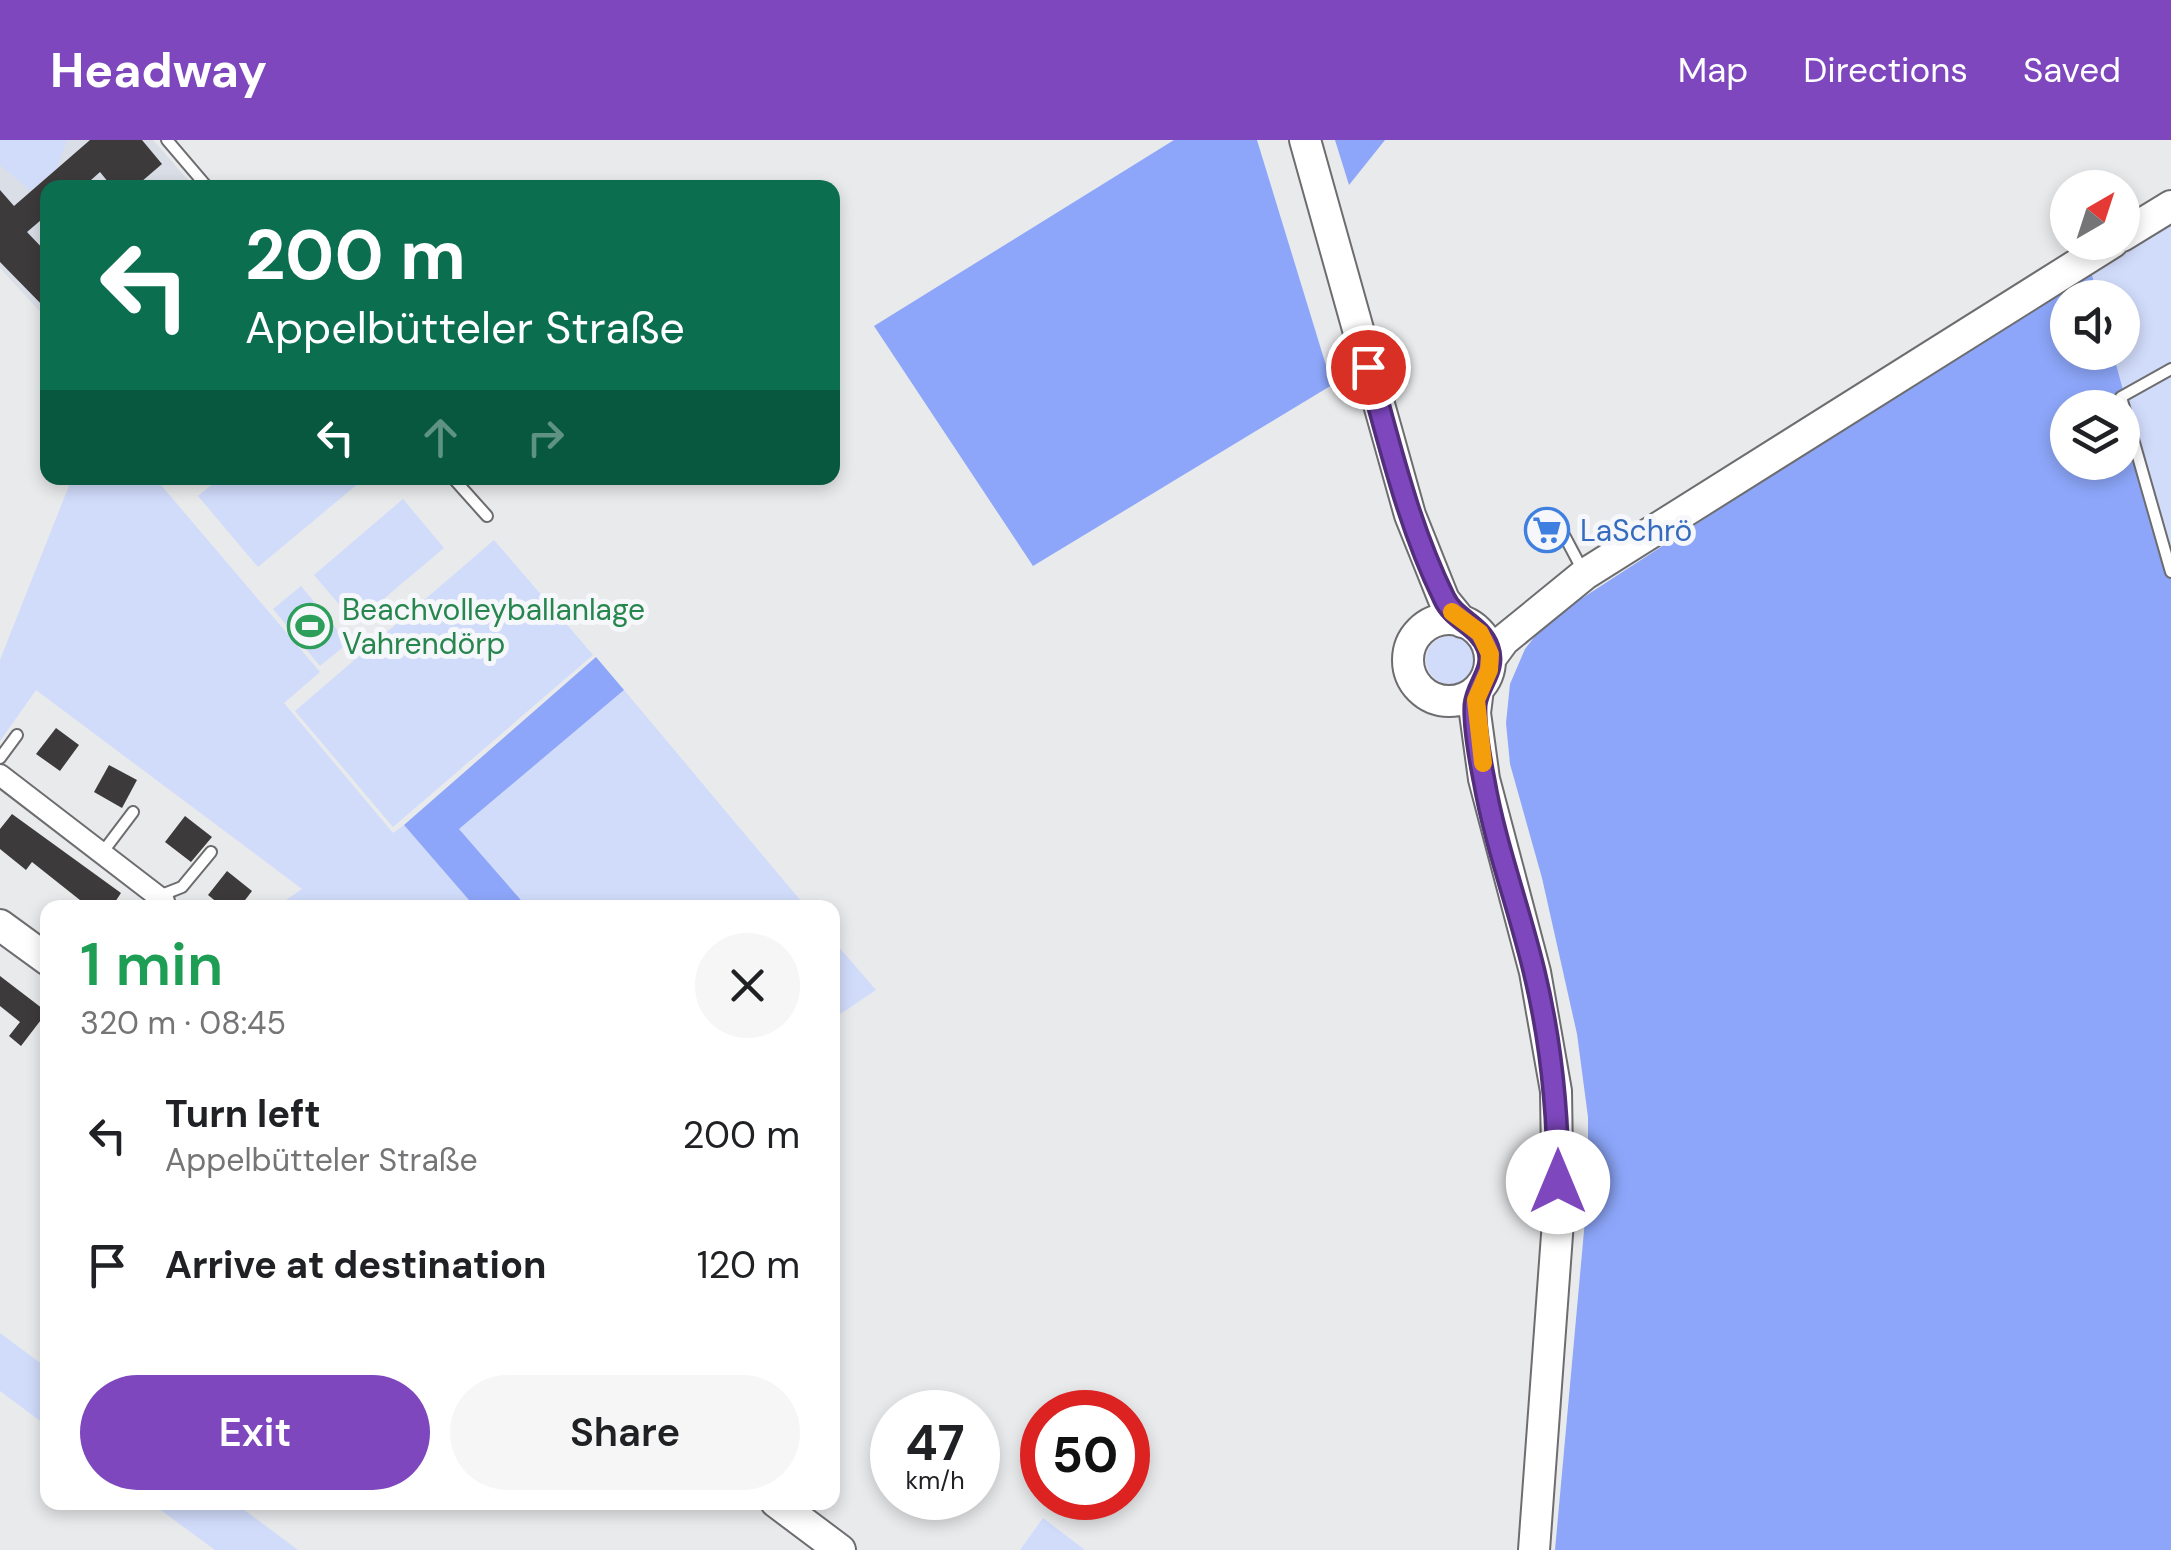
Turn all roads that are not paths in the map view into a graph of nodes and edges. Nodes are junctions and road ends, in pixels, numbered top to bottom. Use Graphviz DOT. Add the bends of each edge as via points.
graph roads {
  1 [pos="167,140"];
  2 [pos="1305,140"];
  3 [pos="201,180"];
  4 [pos="2171,206"];
  5 [pos="2140,225"];
  6 [pos="2084,260"];
  7 [pos="2171,368"];
  8 [pos="459,485"];
  9 [pos="1410,515"];
  10 [pos="487,516"];
  11 [pos="1556,520"];
  12 [pos="2171,572"];
  13 [pos="1585,574"];
  14 [pos="1466,623"];
  15 [pos="1420,632"];
  16 [pos="1490,658"];
  17 [pos="1478,689"];
  18 [pos="1438,699"];
  19 [pos="17,735"];
  20 [pos="0,758"];
  21 [pos="0,775"];
  22 [pos="1484,780"];
  23 [pos="133,812"];
  24 [pos="211,852"];
  25 [pos="102,853"];
  26 [pos="162,899"];
  27 [pos="0,924"];
  28 [pos="40,954"];
  29 [pos="787,1510"];
  30 [pos="840,1550"];
  31 [pos="1534,1550"];
  1 -- 3 [label="lane"];
  2 -- 9 [label="main road"];
  4 -- 5 [label="main road"];
  6 -- 13 [label="main road"];
  7 -- 12 [label="lane" via="2121,398"];
  8 -- 10 [label="lane"];
  9 -- 14 [label="main road" via="1444,600"];
  9 -- 15 [label="main road" via="1424,608"];
  11 -- 13 [label="lane"];
  13 -- 14 [label="main road" via="1494,619"];
  13 -- 16 [label="main road"];
  14 -- 15 [label="main road" via="1438,621"];
  14 -- 16 [label="main road" via="1484,640"];
  15 -- 18 [label="main road" via="1408,656 1410,673"];
  16 -- 17 [label="main road"];
  17 -- 18 [label="main road" via="1460,700"];
  17 -- 22 [label="main road"];
  18 -- 22 [label="main road" via="1455,717"];
  19 -- 20 [label="lane"];
  21 -- 25 [label="street"];
  22 -- 31 [label="main road" via="1535,972 1556,1092 1557,1237"];
  23 -- 25 [label="lane"];
  24 -- 26 [label="lane" via="182,887"];
  25 -- 26 [label="street"];
  27 -- 28 [label="main road"];
  29 -- 30 [label="main road"];
}
